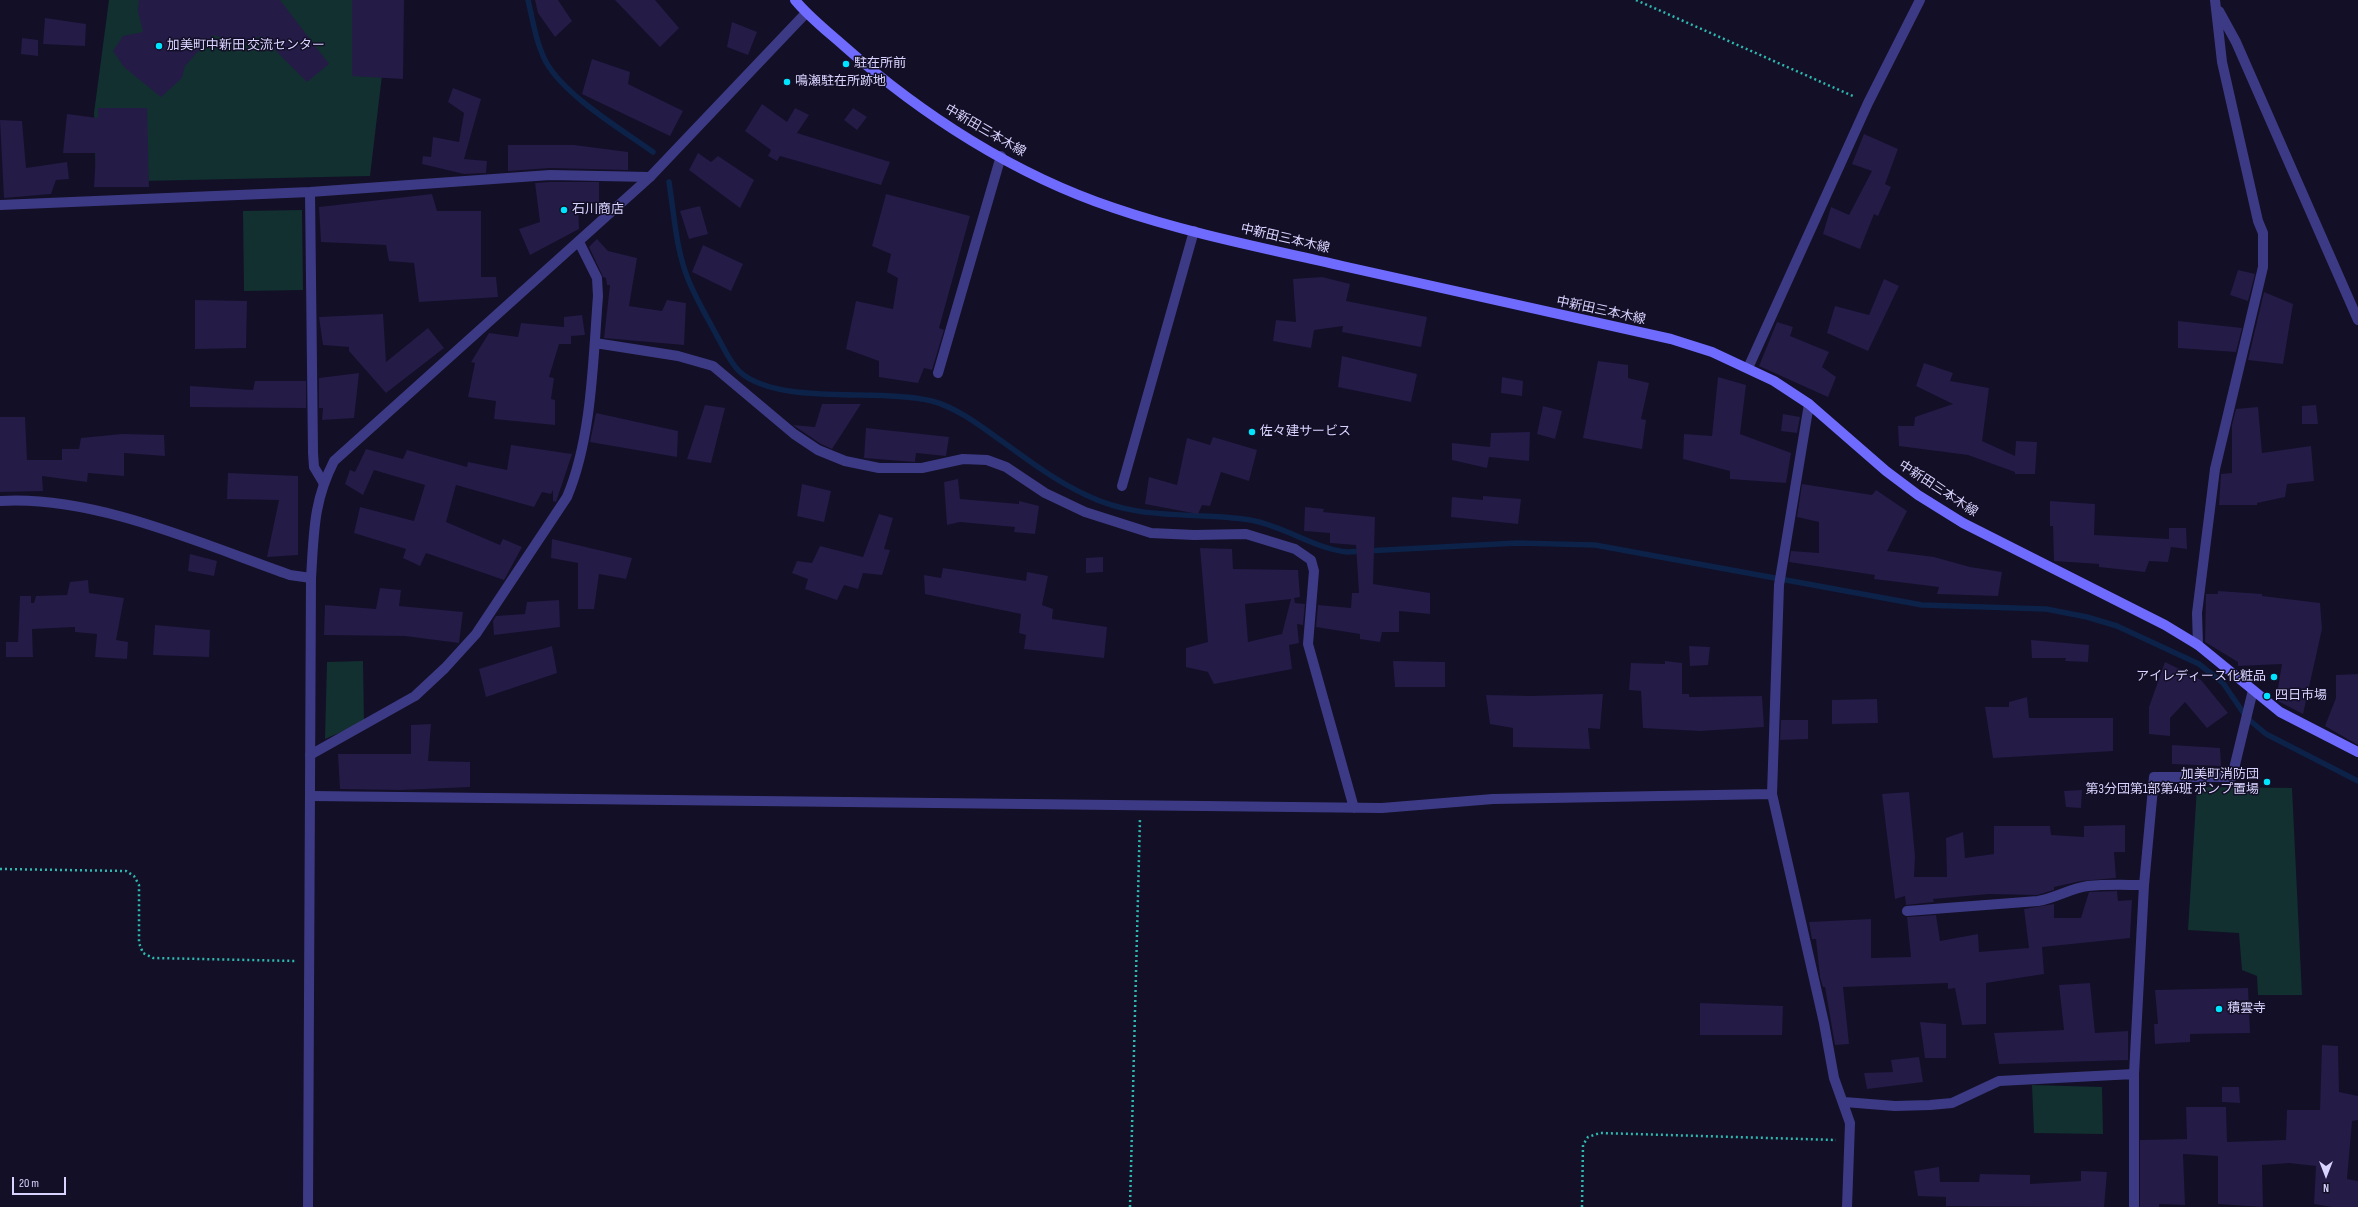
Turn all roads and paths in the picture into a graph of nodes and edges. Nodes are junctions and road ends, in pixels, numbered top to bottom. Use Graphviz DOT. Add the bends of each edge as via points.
graph roads {
  1 [pos="795,0"];
  2 [pos="1636,0"];
  3 [pos="1920,0"];
  4 [pos="2216,4"];
  5 [pos="806,13"];
  6 [pos="1868,103"];
  7 [pos="1001,156"];
  8 [pos="650,176"];
  9 [pos="310,192"];
  10 [pos="0,205"];
  11 [pos="1194,231"];
  12 [pos="579,242"];
  13 [pos="2358,320"];
  14 [pos="595,343"];
  15 [pos="1748,368"];
  16 [pos="938,373"];
  17 [pos="1809,404"];
  18 [pos="323,482"];
  19 [pos="1122,486"];
  20 [pos="0,501"];
  21 [pos="311,578"];
  22 [pos="2198,645"];
  23 [pos="2253,690"];
  24 [pos="2358,752"];
  25 [pos="310,755"];
  26 [pos="1772,794"];
  27 [pos="311,796"];
  28 [pos="1141,805"];
  29 [pos="1354,808"];
  30 [pos="0,870"];
  31 [pos="2144,885"];
  32 [pos="1906,911"];
  33 [pos="309,962"];
  34 [pos="2134,1074"];
  35 [pos="1844,1102"];
  36 [pos="1850,1141"];
  37 [pos="308,1207"];
  38 [pos="1130,1207"];
  39 [pos="1582,1207"];
  40 [pos="1847,1207"];
  41 [pos="2134,1207"];
  1 -- 5 [label="main road, 中新田三本木線"];
  2 -- 6 [label="path"];
  3 -- 6 [label="street"];
  4 -- 13 [label="street" via="2236,42"];
  4 -- 22 [label="street" via="2222,62 2258,221 2263,233 2263,266 2215,469 2197,613"];
  5 -- 7 [label="main road, 中新田三本木線" via="873,72 939,120"];
  5 -- 8 [label="street"];
  6 -- 15 [label="street"];
  7 -- 11 [label="main road, 中新田三本木線" via="1072,192 1114,208"];
  7 -- 16 [label="street"];
  8 -- 9 [label="street" via="550,175"];
  8 -- 12 [label="street"];
  9 -- 10 [label="street"];
  9 -- 18 [label="street" via="313,454 314,467"];
  11 -- 15 [label="main road, 中新田三本木線" via="1671,339 1712,352"];
  11 -- 19 [label="street"];
  12 -- 14 [label="street" via="597,278"];
  12 -- 18 [label="street" via="334,461"];
  14 -- 25 [label="street" via="584,443 576,475 567,497 476,634 415,696"];
  14 -- 29 [label="street" via="678,356 713,366 794,434 818,450 845,461 879,468 922,468 963,459 987,460 1006,467 1045,493 1085,512 1151,533 1246,534 1295,549 1311,560 1314,571 1308,644"];
  15 -- 17 [label="main road, 中新田三本木線" via="1774,381"];
  17 -- 22 [label="main road, 中新田三本木線" via="1886,471 1963,523 2165,625"];
  17 -- 26 [label="street" via="1779,585"];
  18 -- 21 [label="street" via="315,510"];
  20 -- 21 [label="street" via="30,501 96,510 290,575"];
  21 -- 25 [label="street"];
  22 -- 23 [label="main road, 中新田三本木線"];
  23 -- 24 [label="main road, 中新田三本木線" via="2280,712"];
  23 -- 31 [label="street" via="2232,777 2154,777"];
  25 -- 27 [label="street"];
  26 -- 29 [label="street" via="1493,799"];
  26 -- 35 [label="street" via="1834,1078"];
  27 -- 28 [label="street"];
  27 -- 33 [label="street"];
  28 -- 29 [label="street"];
  28 -- 38 [label="path"];
  30 -- 33 [label="path" via="126,871 134,876 139,885 139,942 143,953 153,958"];
  31 -- 32 [label="street" via="2089,886 2075,888 2054,898"];
  31 -- 34 [label="street"];
  33 -- 37 [label="street"];
  34 -- 35 [label="street" via="1999,1081 1952,1103 1930,1106"];
  34 -- 41 [label="street"];
  35 -- 36 [label="street" via="1850,1124"];
  36 -- 39 [label="path" via="1600,1133 1588,1137 1583,1145"];
  36 -- 40 [label="street"];
}
